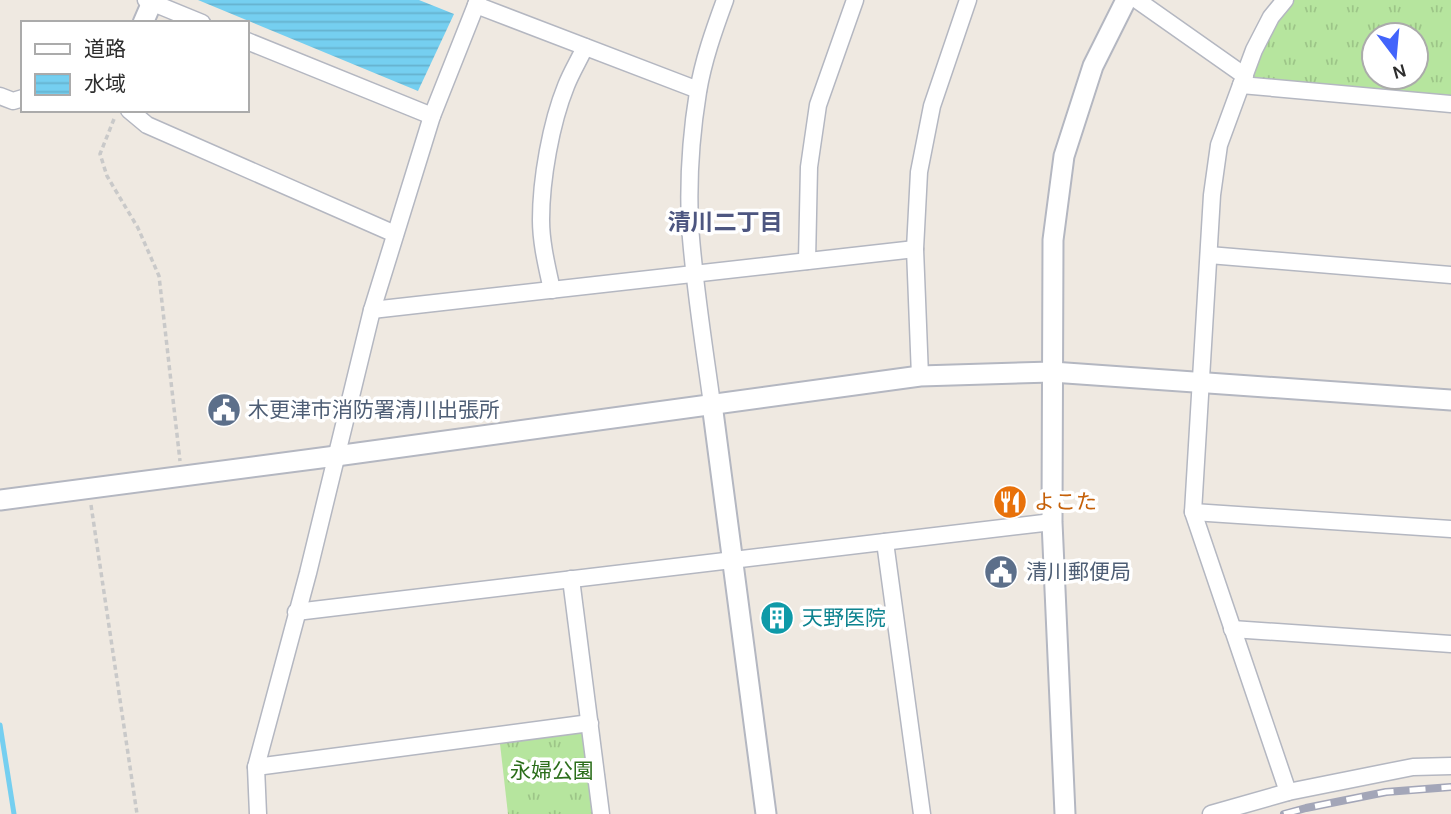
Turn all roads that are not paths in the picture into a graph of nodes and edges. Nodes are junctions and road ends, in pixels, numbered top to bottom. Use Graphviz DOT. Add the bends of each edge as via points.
graph roads {
  1 [pos="725,0"];
  2 [pos="855,0"];
  3 [pos="968,0"];
  4 [pos="1126,0"];
  5 [pos="1137,0"];
  6 [pos="1285,0"];
  7 [pos="150,1"];
  8 [pos="477,2"];
  9 [pos="144,21"];
  10 [pos="197,21"];
  11 [pos="248,41"];
  12 [pos="585,47"];
  13 [pos="1243,81"];
  14 [pos="698,90"];
  15 [pos="0,96"];
  16 [pos="21,99"];
  17 [pos="1451,104"];
  18 [pos="131,112"];
  19 [pos="432,116"];
  20 [pos="396,234"];
  21 [pos="915,249"];
  22 [pos="1209,255"];
  23 [pos="807,261"];
  24 [pos="694,274"];
  25 [pos="1451,275"];
  26 [pos="552,290"];
  27 [pos="372,310"];
  28 [pos="1052,372"];
  29 [pos="920,376"];
  30 [pos="1202,383"];
  31 [pos="1451,400"];
  32 [pos="712,404"];
  33 [pos="336,456"];
  34 [pos="0,500"];
  35 [pos="1193,512"];
  36 [pos="1052,522"];
  37 [pos="1451,529"];
  38 [pos="886,542"];
  39 [pos="732,560"];
  40 [pos="571,579"];
  41 [pos="296,612"];
  42 [pos="1232,629"];
  43 [pos="1451,645"];
  44 [pos="590,723"];
  45 [pos="1451,765"];
  46 [pos="256,767"];
  47 [pos="1288,792"];
  48 [pos="258,814"];
  49 [pos="601,814"];
  50 [pos="766,814"];
  51 [pos="922,814"];
  52 [pos="1065,814"];
  53 [pos="1211,814"];
  1 -- 14 [label="street"];
  2 -- 23 [label="street" via="818,105 809,167"];
  3 -- 21 [label="street" via="932,106 919,172"];
  4 -- 28 [label="street" via="1093,66 1064,156 1053,240"];
  5 -- 13 [label="street"];
  6 -- 13 [label="street" via="1271,17"];
  7 -- 9 [label="street"];
  7 -- 10 [label="street"];
  8 -- 12 [label="street"];
  8 -- 19 [label="street"];
  11 -- 19 [label="street"];
  12 -- 14 [label="street"];
  12 -- 26 [label="street" via="565,87 551,133 544,182 541,220"];
  13 -- 17 [label="street"];
  13 -- 22 [label="street" via="1219,145"];
  14 -- 24 [label="street" via="690,184"];
  15 -- 16 [label="street"];
  18 -- 20 [label="street" via="147,125"];
  19 -- 20 [label="street"];
  20 -- 27 [label="street"];
  21 -- 23 [label="street"];
  21 -- 29 [label="street"];
  22 -- 25 [label="street"];
  22 -- 30 [label="street"];
  23 -- 24 [label="street"];
  24 -- 26 [label="street"];
  24 -- 32 [label="street"];
  26 -- 27 [label="street"];
  27 -- 33 [label="street"];
  28 -- 29 [label="street"];
  28 -- 30 [label="street"];
  28 -- 36 [label="street"];
  29 -- 32 [label="street"];
  30 -- 31 [label="street"];
  30 -- 35 [label="street"];
  32 -- 33 [label="street"];
  32 -- 39 [label="street"];
  33 -- 34 [label="street"];
  33 -- 41 [label="street"];
  35 -- 37 [label="street"];
  35 -- 42 [label="street"];
  36 -- 38 [label="street"];
  36 -- 52 [label="street"];
  38 -- 39 [label="street"];
  38 -- 51 [label="street"];
  39 -- 40 [label="street"];
  39 -- 50 [label="street"];
  40 -- 41 [label="street"];
  40 -- 44 [label="street"];
  41 -- 46 [label="street"];
  42 -- 43 [label="street"];
  42 -- 47 [label="street"];
  44 -- 46 [label="street"];
  44 -- 49 [label="street"];
  45 -- 47 [label="street" via="1413,766"];
  46 -- 48 [label="street"];
  47 -- 53 [label="street"];
}
